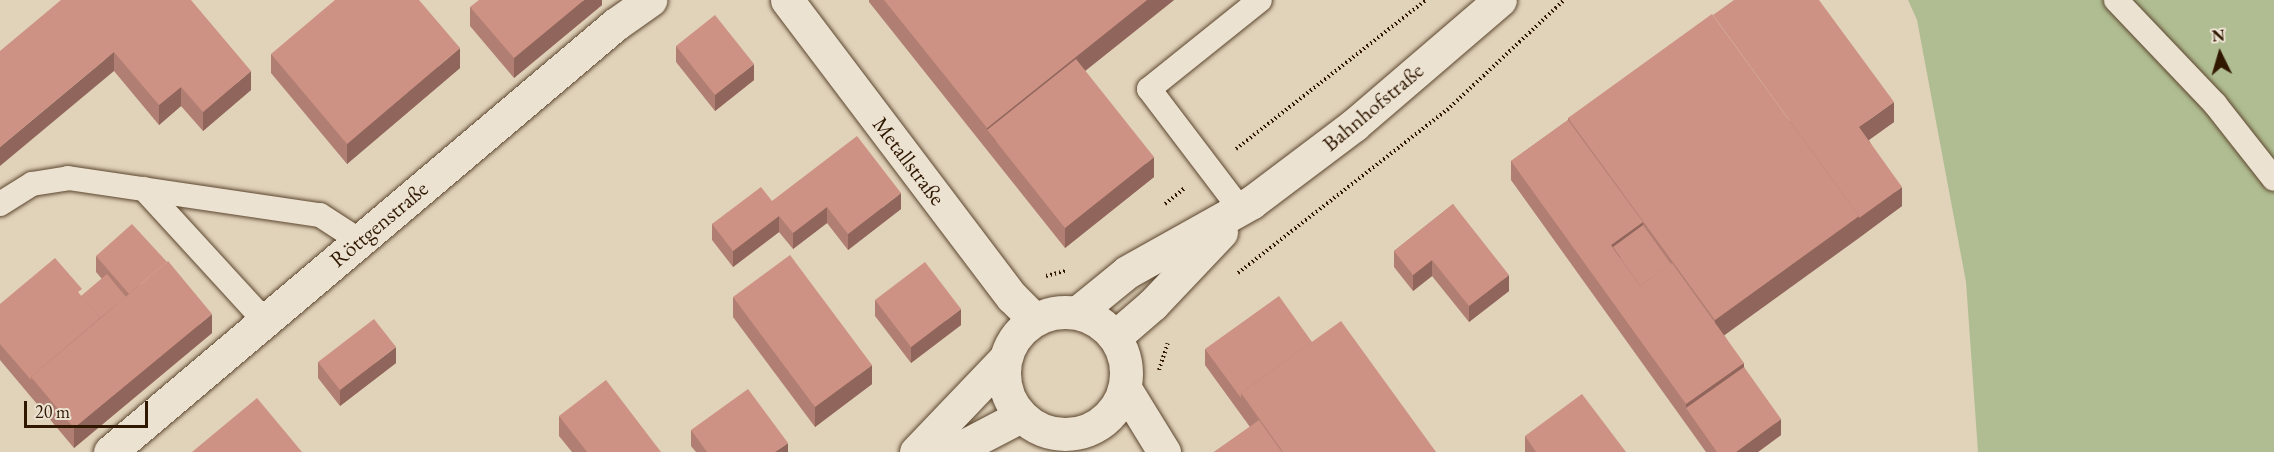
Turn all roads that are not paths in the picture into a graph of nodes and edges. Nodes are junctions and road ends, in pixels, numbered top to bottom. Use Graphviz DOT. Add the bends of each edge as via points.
graph roads {
  1 [pos="650,0"];
  2 [pos="787,0"];
  3 [pos="1260,0"];
  4 [pos="1500,0"];
  5 [pos="2116,0"];
  6 [pos="2274,179"];
  7 [pos="144,189"];
  8 [pos="0,204"];
  9 [pos="1241,210"];
  10 [pos="360,241"];
  11 [pos="1078,312"];
  12 [pos="1034,319"];
  13 [pos="265,321"];
  14 [pos="1116,336"];
  15 [pos="1005,360"];
  16 [pos="1126,390"];
  17 [pos="1021,416"];
  18 [pos="1080,444"];
  19 [pos="110,452"];
  20 [pos="916,452"];
  21 [pos="952,452"];
  22 [pos="1164,452"];
  1 -- 10 [label="street, Röttgenstraße" via="616,24"];
  2 -- 12 [label="street, Metallstraße" via="1012,297"];
  3 -- 9 [label="lane" via="1149,89"];
  4 -- 9 [label="street, Bahnhofstraße" via="1354,125"];
  5 -- 6 [label="lane" via="2215,104"];
  7 -- 8 [label="lane" via="68,178 45,180 21,189"];
  7 -- 10 [label="lane" via="321,215"];
  7 -- 13 [label="lane"];
  9 -- 11 [label="street, Bahnhofstraße" via="1127,272"];
  9 -- 14 [label="street, Bahnhofstraße" via="1153,304"];
  10 -- 13 [label="street, Röttgenstraße"];
  11 -- 12 [label="street"];
  11 -- 14 [label="street" via="1104,324"];
  12 -- 15 [label="street" via="1010,345"];
  13 -- 19 [label="street, Röttgenstraße"];
  14 -- 16 [label="street" via="1126,355"];
  15 -- 17 [label="street" via="1005,387"];
  15 -- 20 [label="street"];
  16 -- 18 [label="street" via="1105,421"];
  16 -- 22 [label="street"];
  17 -- 18 [label="street" via="1044,432"];
  17 -- 21 [label="street"];
}
